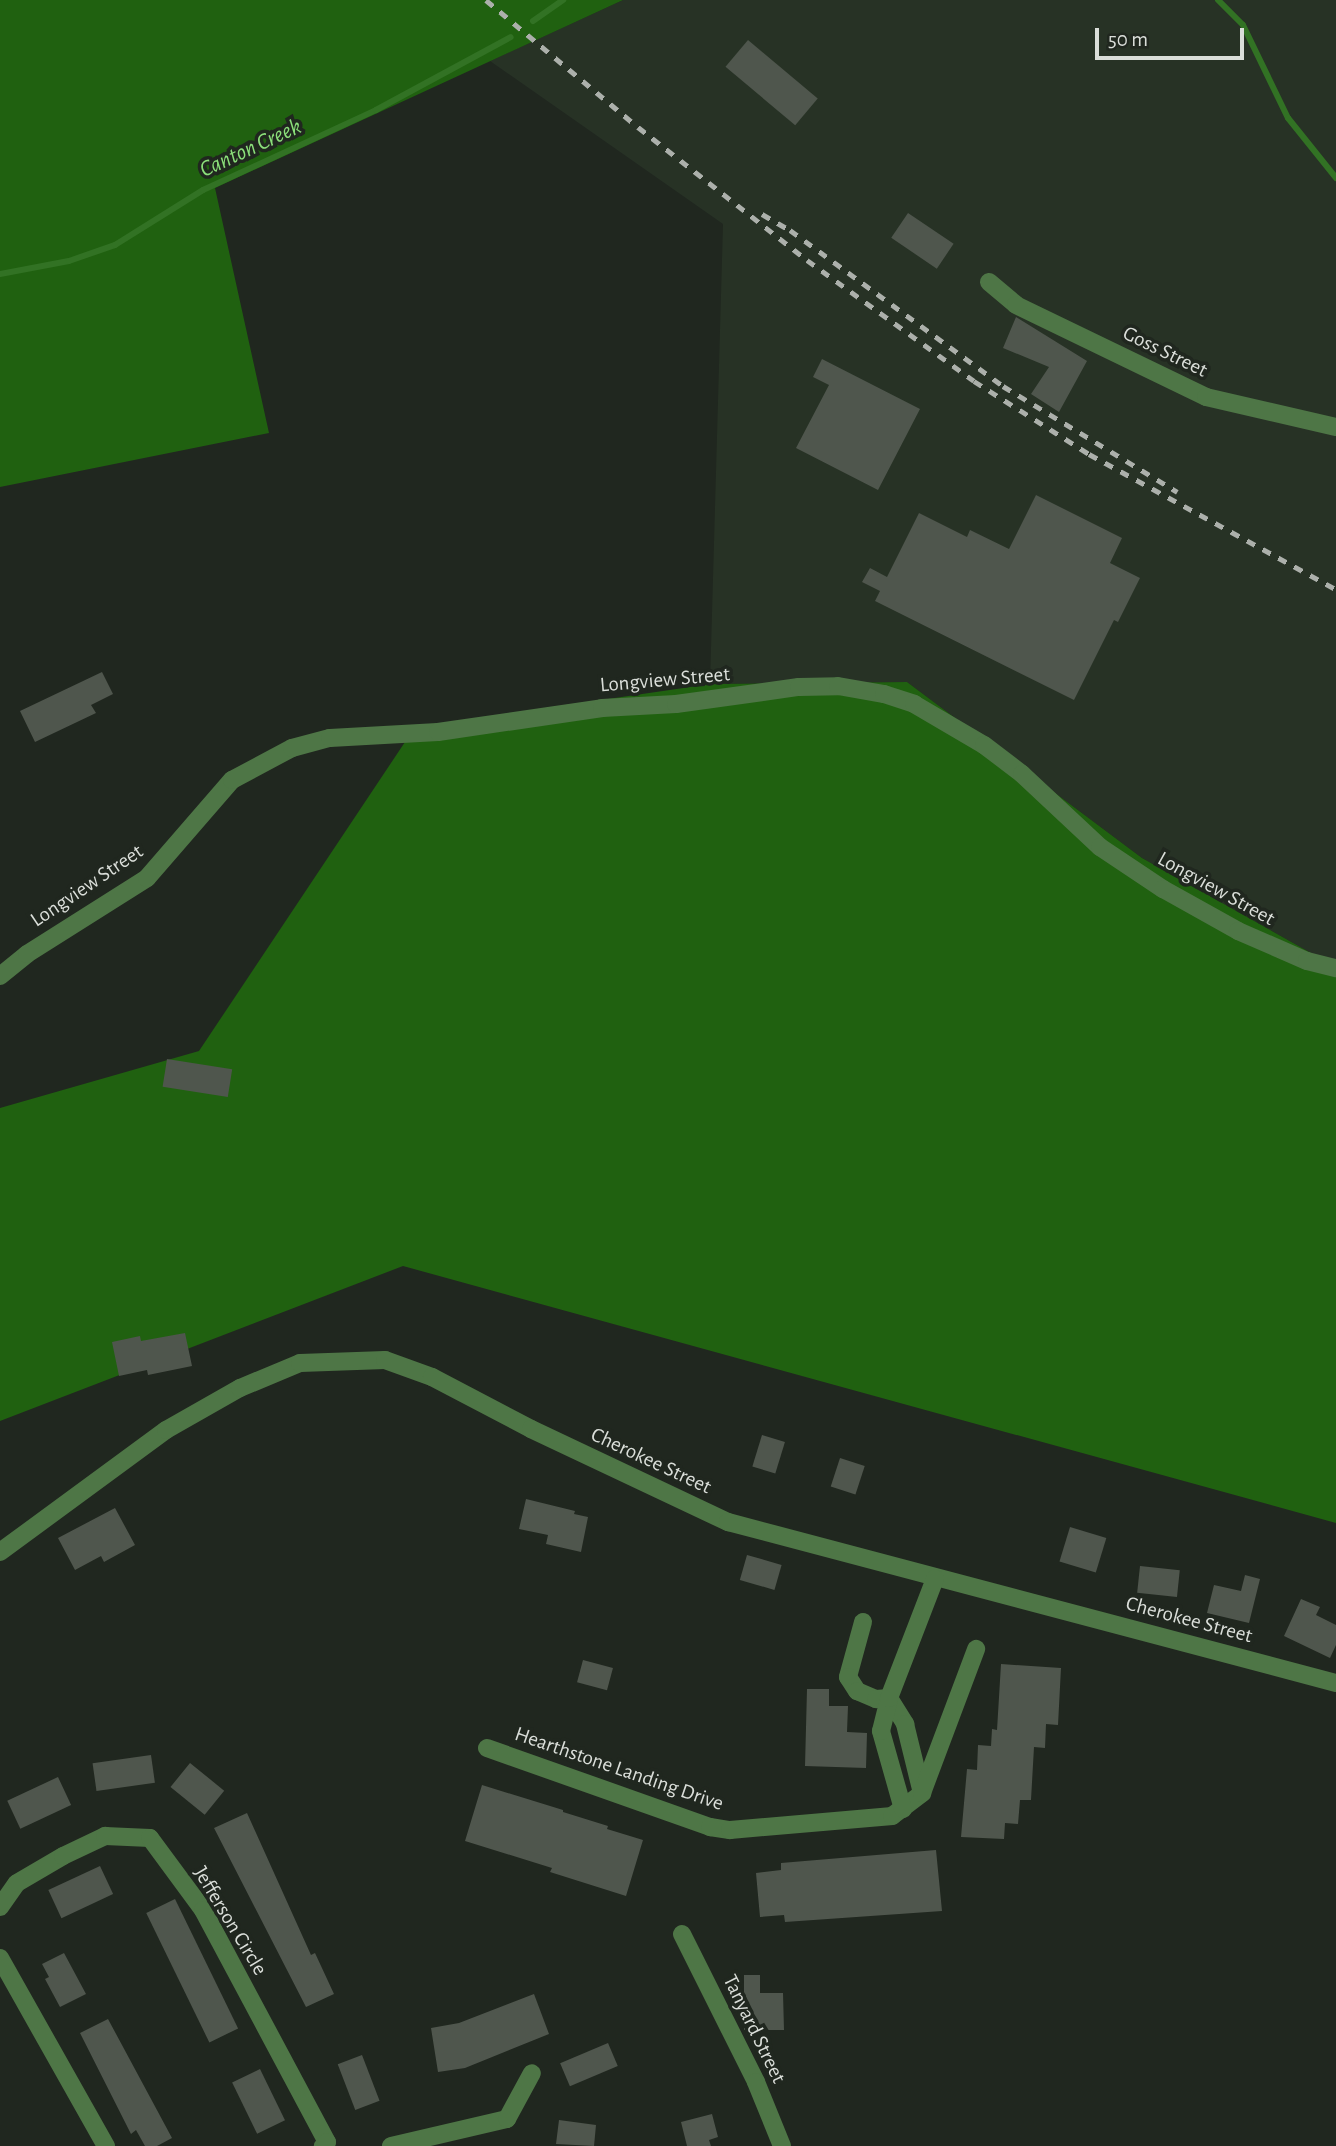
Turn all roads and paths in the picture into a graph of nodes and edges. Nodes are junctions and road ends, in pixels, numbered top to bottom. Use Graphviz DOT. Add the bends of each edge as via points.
graph roads {
  1 [pos="989,282"];
  2 [pos="1336,427"];
  3 [pos="1336,968"];
  4 [pos="0,976"];
  5 [pos="0,1552"];
  6 [pos="935,1578"];
  7 [pos="863,1622"];
  8 [pos="976,1649"];
  9 [pos="1336,1683"];
  10 [pos="889,1698"];
  11 [pos="487,1748"];
  12 [pos="922,1793"];
  13 [pos="902,1809"];
  14 [pos="0,1908"];
  15 [pos="682,1934"];
  16 [pos="0,1958"];
  17 [pos="532,2073"];
  18 [pos="106,2146"];
  19 [pos="323,2146"];
  20 [pos="391,2146"];
  21 [pos="782,2146"];
  1 -- 2 [label="street, Goss Street" via="1016,305 1206,397"];
  3 -- 4 [label="street, Longview Street" via="1307,961 1238,931 1163,889 1100,846 1022,774 914,704 838,686 602,708 438,732 330,738 292,748 232,780 147,878"];
  5 -- 6 [label="street, Cherokee Street" via="166,1430 240,1388 300,1363 385,1360 432,1377 728,1522"];
  6 -- 9 [label="street, Cherokee Street"];
  6 -- 10 [label="street"];
  7 -- 10 [label="street" via="848,1677 857,1691 876,1699"];
  8 -- 12 [label="street"];
  10 -- 12 [label="street" via="905,1724"];
  10 -- 13 [label="street" via="881,1731"];
  11 -- 13 [label="street, Hearthstone Landing Drive" via="710,1828 892,1816"];
  12 -- 13 [label="street, Hearthstone Landing Drive"];
  14 -- 19 [label="street, Jefferson Circle" via="17,1883 94,1841 105,1836 150,1838 203,1910 327,2142"];
  15 -- 21 [label="street, Tanyard Street" via="756,2082"];
  16 -- 18 [label="street"];
  17 -- 20 [label="street" via="506,2119"];
}
